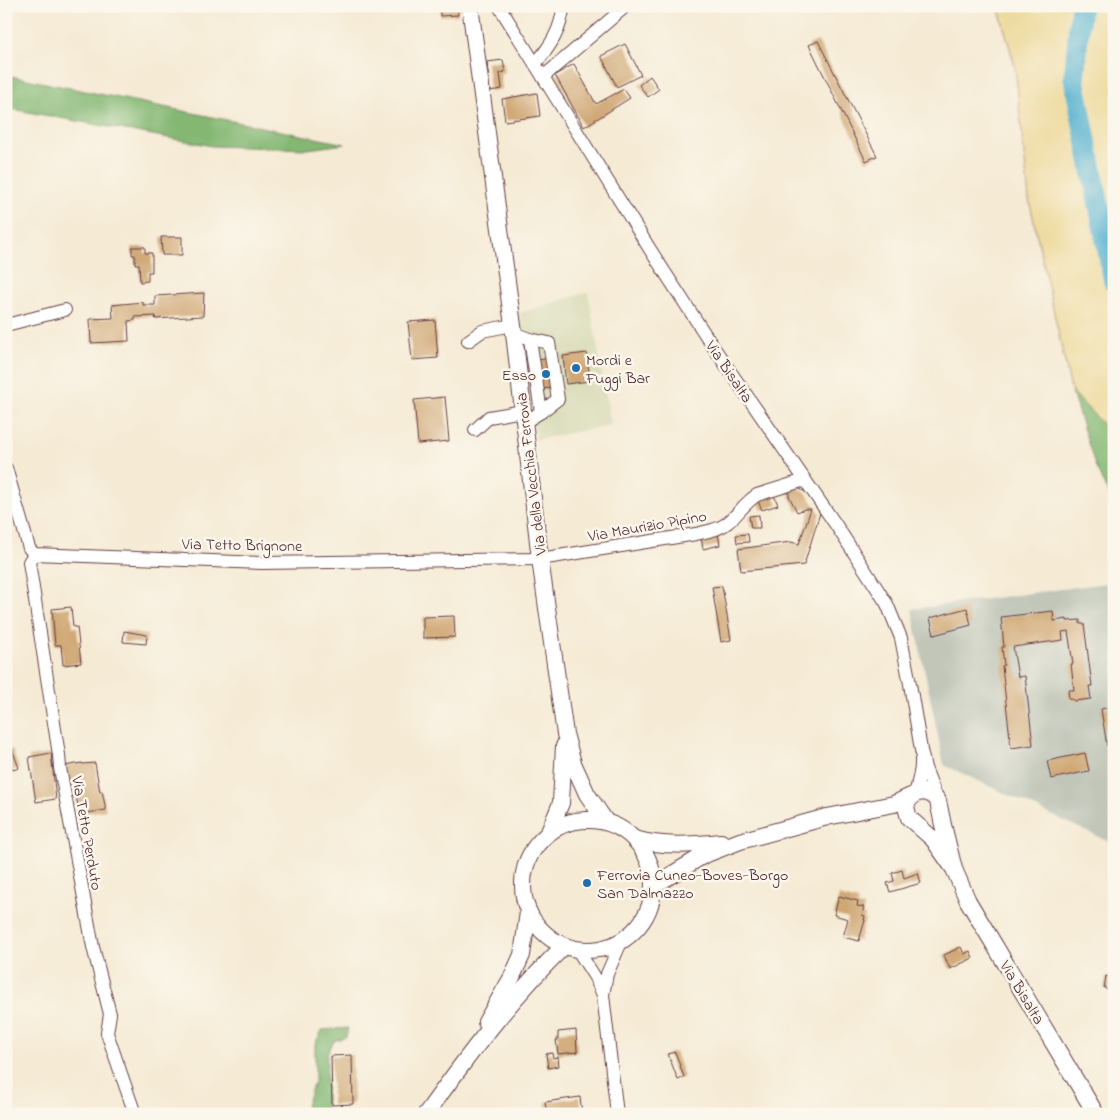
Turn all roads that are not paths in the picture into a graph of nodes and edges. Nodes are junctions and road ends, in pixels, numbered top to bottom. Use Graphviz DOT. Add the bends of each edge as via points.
graph roads {
  1 [pos="470,6"];
  2 [pos="499,6"];
  3 [pos="563,6"];
  4 [pos="626,6"];
  5 [pos="534,64"];
  6 [pos="543,77"];
  7 [pos="66,310"];
  8 [pos="6,325"];
  9 [pos="513,329"];
  10 [pos="530,339"];
  11 [pos="468,341"];
  12 [pos="541,412"];
  13 [pos="524,417"];
  14 [pos="475,430"];
  15 [pos="6,468"];
  16 [pos="805,480"];
  17 [pos="34,554"];
  18 [pos="540,560"];
  19 [pos="565,734"];
  20 [pos="921,750"];
  21 [pos="914,795"];
  22 [pos="939,806"];
  23 [pos="867,810"];
  24 [pos="606,822"];
  25 [pos="916,824"];
  26 [pos="549,832"];
  27 [pos="634,839"];
  28 [pos="740,841"];
  29 [pos="954,869"];
  30 [pos="653,886"];
  31 [pos="528,912"];
  32 [pos="622,940"];
  33 [pos="570,947"];
  34 [pos="602,995"];
  35 [pos="462,1063"];
  36 [pos="136,1114"];
  37 [pos="426,1114"];
  38 [pos="617,1114"];
  39 [pos="1096,1114"];
  1 -- 9 [label="main road, Via della Vecchia Ferrovia"];
  2 -- 5 [label="street, Via Bisalta"];
  3 -- 5 [label="street" via="559,27"];
  4 -- 6 [label="street"];
  5 -- 6 [label="street, Via Bisalta"];
  6 -- 16 [label="street, Via Bisalta" via="714,348"];
  7 -- 8 [label="street"];
  9 -- 10 [label="street"];
  9 -- 11 [label="street" via="482,331"];
  9 -- 13 [label="main road, Via della Vecchia Ferrovia"];
  10 -- 12 [label="street"];
  10 -- 12 [label="street" via="549,343 558,399"];
  12 -- 13 [label="street"];
  13 -- 14 [label="street" via="490,417"];
  13 -- 18 [label="main road, Via della Vecchia Ferrovia"];
  15 -- 17 [label="street" via="29,548"];
  16 -- 18 [label="street, Via Maurizio Pipino" via="757,495 720,528"];
  16 -- 20 [label="street, Via Bisalta" via="887,604 901,638"];
  17 -- 18 [label="street, Via Tetto Brignone" via="262,562"];
  17 -- 36 [label="street, Via Tetto Perduto" via="29,562 60,768 110,1014 107,1033"];
  18 -- 19 [label="main road, Via della Vecchia Ferrovia"];
  19 -- 24 [label="main road, Via della Vecchia Ferrovia" via="587,794"];
  19 -- 26 [label="main road, Via della Vecchia Ferrovia" via="561,803"];
  20 -- 21 [label="street, Via Bisalta" via="921,770"];
  20 -- 22 [label="street, Via Bisalta"];
  21 -- 22 [label="main road" via="926,792 935,797"];
  21 -- 23 [label="main road"];
  21 -- 25 [label="main road, Via Bisalta" via="906,813"];
  22 -- 25 [label="main road" via="935,821"];
  22 -- 29 [label="main road, Via Bisalta"];
  23 -- 25 [label="main road" via="891,813"];
  23 -- 28 [label="main road" via="827,817"];
  24 -- 26 [label="main road" via="586,819 566,823"];
  24 -- 27 [label="main road"];
  25 -- 29 [label="main road, Via Bisalta" via="939,847"];
  26 -- 31 [label="main road" via="533,848 524,869 522,891"];
  27 -- 28 [label="main road" via="653,844 682,845"];
  27 -- 30 [label="main road" via="645,853"];
  28 -- 30 [label="main road" via="704,855"];
  29 -- 39 [label="main road, Via Bisalta" via="968,901"];
  30 -- 32 [label="main road" via="644,917"];
  31 -- 33 [label="main road" via="549,938"];
  31 -- 35 [label="main road" via="522,955"];
  32 -- 33 [label="main road" via="592,950"];
  32 -- 34 [label="street"];
  33 -- 34 [label="street" via="589,967"];
  33 -- 35 [label="main road" via="537,972"];
  34 -- 38 [label="street"];
  35 -- 37 [label="main road"];
}
